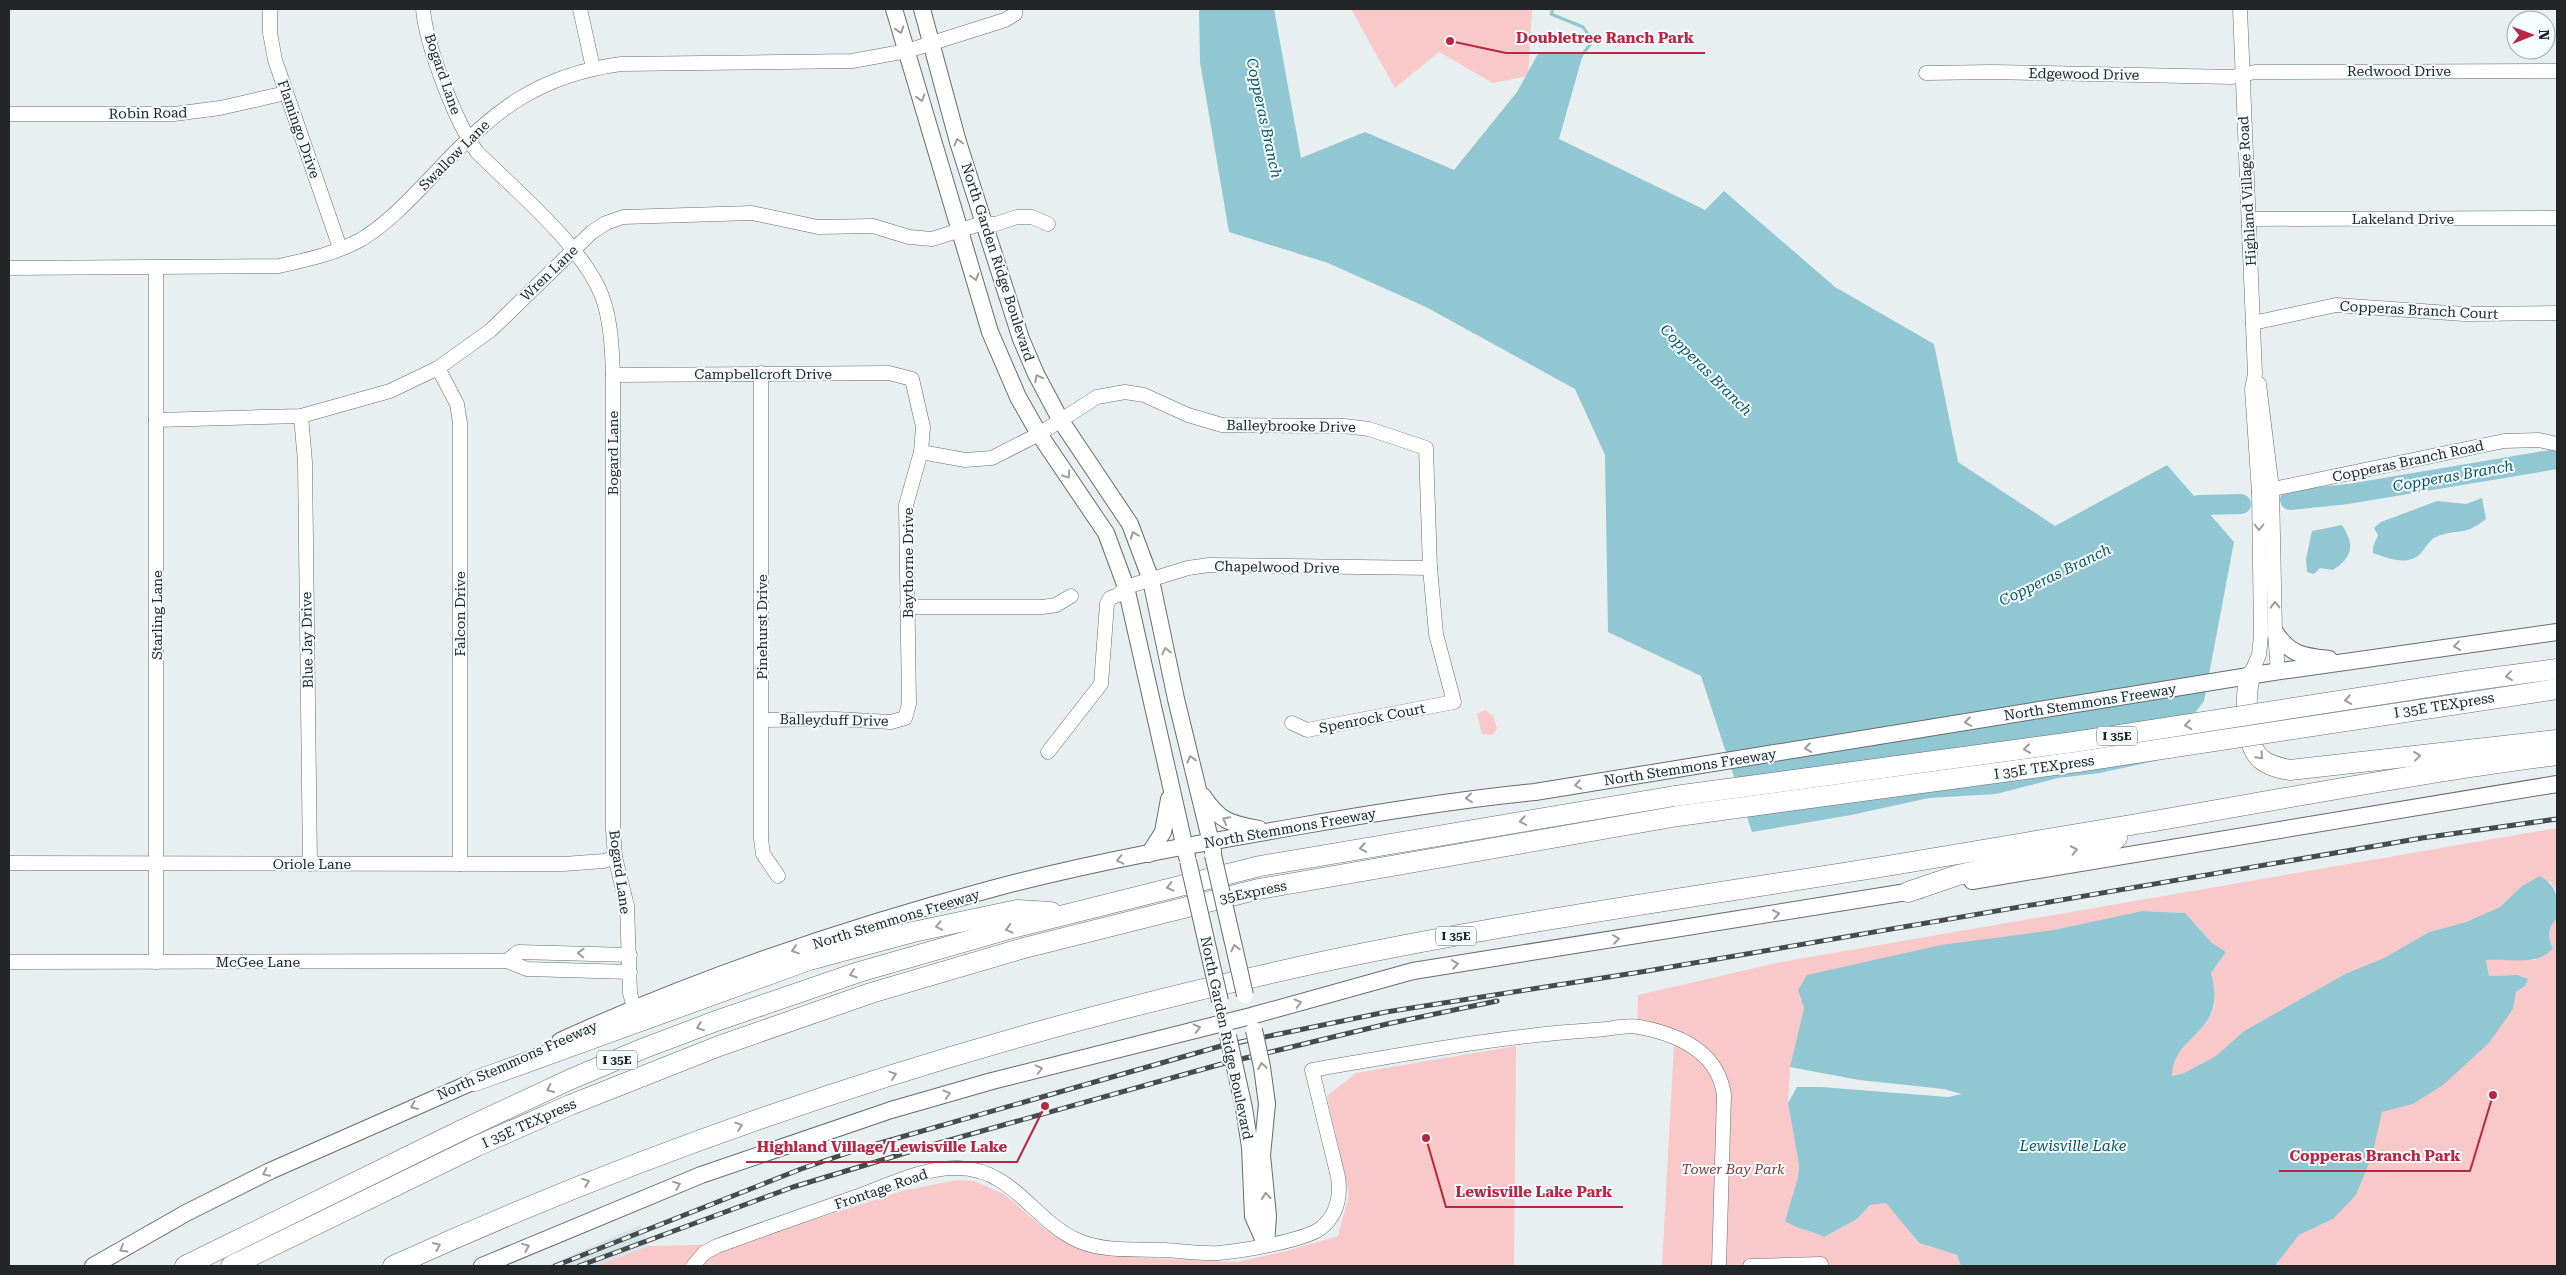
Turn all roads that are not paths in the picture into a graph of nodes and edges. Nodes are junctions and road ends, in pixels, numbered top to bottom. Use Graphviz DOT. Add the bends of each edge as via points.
graph roads {
  1 [pos="270,9"];
  2 [pos="423,9"];
  3 [pos="580,9"];
  4 [pos="894,9"];
  5 [pos="922,9"];
  6 [pos="1015,9"];
  7 [pos="2240,9"];
  8 [pos="932,43"];
  9 [pos="907,51"];
  10 [pos="593,68"];
  11 [pos="2557,71"];
  12 [pos="1926,74"];
  13 [pos="2242,75"];
  14 [pos="286,93"];
  15 [pos="9,114"];
  16 [pos="468,140"];
  17 [pos="2557,218"];
  18 [pos="2249,219"];
  19 [pos="984,224"];
  20 [pos="1048,224"];
  21 [pos="961,230"];
  22 [pos="340,248"];
  23 [pos="574,249"];
  24 [pos="9,268"];
  25 [pos="156,268"];
  26 [pos="2557,313"];
  27 [pos="2253,323"];
  28 [pos="438,368"];
  29 [pos="762,373"];
  30 [pos="612,375"];
  31 [pos="912,379"];
  32 [pos="300,416"];
  33 [pos="156,420"];
  34 [pos="1061,421"];
  35 [pos="1039,434"];
  36 [pos="2557,444"];
  37 [pos="921,452"];
  38 [pos="2266,490"];
  39 [pos="1430,568"];
  40 [pos="1151,580"];
  41 [pos="1126,587"];
  42 [pos="1071,596"];
  43 [pos="907,607"];
  44 [pos="2275,632"];
  45 [pos="2557,632"];
  46 [pos="2348,662"];
  47 [pos="2557,670"];
  48 [pos="2278,672"];
  49 [pos="2250,676"];
  50 [pos="2557,689"];
  51 [pos="1454,702"];
  52 [pos="904,718"];
  53 [pos="763,720"];
  54 [pos="1292,722"];
  55 [pos="2557,740"];
  56 [pos="1048,752"];
  57 [pos="2557,755"];
  58 [pos="2557,784"];
  59 [pos="1171,787"];
  60 [pos="1198,787"];
  61 [pos="1678,816"];
  62 [pos="2137,824"];
  63 [pos="1268,831"];
  64 [pos="1212,848"];
  65 [pos="1149,854"];
  66 [pos="1187,854"];
  67 [pos="615,857"];
  68 [pos="9,863"];
  69 [pos="157,864"];
  70 [pos="310,864"];
  71 [pos="460,864"];
  72 [pos="778,876"];
  73 [pos="1908,892"];
  74 [pos="1073,912"];
  75 [pos="630,955"];
  76 [pos="507,961"];
  77 [pos="9,962"];
  78 [pos="156,962"];
  79 [pos="630,972"];
  80 [pos="837,1005"];
  81 [pos="634,1008"];
  82 [pos="1252,1023"];
  83 [pos="1226,1028"];
  84 [pos="476,1080"];
  85 [pos="1266,1244"];
  86 [pos="1822,1264"];
  87 [pos="92,1266"];
  88 [pos="185,1266"];
  89 [pos="231,1266"];
  90 [pos="392,1266"];
  91 [pos="482,1266"];
  92 [pos="693,1266"];
  93 [pos="1719,1266"];
  94 [pos="1750,1266"];
  1 -- 14 [label="street, Flamingo Drive" via="275,60"];
  2 -- 16 [label="street, Bogard Lane" via="434,52"];
  3 -- 10 [label="street"];
  4 -- 9 [label="main road, North Garden Ridge Boulevard, one-way"];
  5 -- 8 [label="main road, North Garden Ridge Boulevard"];
  6 -- 8 [label="street, Swallow Lane" via="1015,14 1005,20"];
  7 -- 13 [label="street, Highland Village Road"];
  8 -- 9 [label="street, Swallow Lane"];
  19 -- 8 [label="main road, North Garden Ridge Boulevard, one-way"];
  9 -- 10 [label="street, Swallow Lane" via="852,61 663,62"];
  9 -- 21 [label="main road, North Garden Ridge Boulevard, one-way"];
  10 -- 16 [label="street, Swallow Lane" via="512,102 482,124"];
  11 -- 13 [label="street, Redwood Drive" via="2255,72"];
  12 -- 13 [label="street, Edgewood Drive"];
  13 -- 18 [label="street, Highland Village Road"];
  14 -- 15 [label="street, Robin Road" via="220,108 174,114"];
  14 -- 22 [label="street, Flamingo Drive"];
  16 -- 22 [label="street, Swallow Lane" via="384,222 361,239"];
  16 -- 23 [label="street, Bogard Lane"];
  17 -- 18 [label="street, Lakeland Drive"];
  18 -- 27 [label="street, Highland Village Road"];
  19 -- 20 [label="street, Wren Lane" via="1017,217 1032,217"];
  19 -- 21 [label="street, Wren Lane"];
  34 -- 19 [label="main road, North Garden Ridge Boulevard, one-way" via="1021,339"];
  21 -- 23 [label="street, Wren Lane" via="932,239 909,238 873,226 818,227 752,213 623,217 606,223"];
  21 -- 35 [label="main road, North Garden Ridge Boulevard, one-way" via="990,332 1018,397"];
  22 -- 25 [label="street, Swallow Lane" via="279,266"];
  23 -- 28 [label="street, Wren Lane" via="491,330"];
  23 -- 30 [label="street, Bogard Lane" via="602,297 610,325"];
  24 -- 25 [label="street, Swallow Lane"];
  25 -- 33 [label="street, Starling Lane"];
  26 -- 27 [label="street, Copperas Branch Court" via="2464,314 2336,305"];
  27 -- 38 [label="street, Highland Village Road" via="2255,374 2261,388 2267,458"];
  28 -- 32 [label="street, Wren Lane" via="390,391"];
  28 -- 71 [label="street, Falcon Drive" via="456,404 460,423"];
  29 -- 30 [label="street, Campbellcroft Drive"];
  29 -- 31 [label="street, Campbellcroft Drive" via="889,373"];
  29 -- 53 [label="street, Pinehurst Drive"];
  30 -- 67 [label="street, Bogard Lane"];
  31 -- 37 [label="street, Baythorne Drive" via="923,427"];
  32 -- 33 [label="street, Wren Lane"];
  32 -- 70 [label="street, Blue Jay Drive" via="305,462"];
  33 -- 69 [label="street, Starling Lane"];
  34 -- 35 [label="street, Balleybrooke Drive"];
  34 -- 39 [label="street, Balleybrooke Drive" via="1098,397 1125,392 1144,395 1188,415 1222,425 1344,426 1369,429 1426,448"];
  40 -- 34 [label="main road, North Garden Ridge Boulevard, one-way" via="1130,524"];
  35 -- 37 [label="street, Balleybrooke Drive" via="992,458 978,461"];
  35 -- 41 [label="main road, North Garden Ridge Boulevard, one-way" via="1106,533"];
  36 -- 38 [label="street, Copperas Branch Road" via="2524,439 2504,441"];
  37 -- 43 [label="street, Baythorne Drive" via="906,505"];
  44 -- 38 [label="street, Highland Village Road, one-way"];
  38 -- 49 [label="street, Highland Village Road, one-way" via="2262,635 2259,655"];
  39 -- 40 [label="street, Chapelwood Drive" via="1209,565"];
  39 -- 51 [label="street, Balleybrooke Drive" via="1436,634"];
  40 -- 41 [label="street, Chapelwood Drive"];
  60 -- 40 [label="main road, North Garden Ridge Boulevard, one-way"];
  41 -- 56 [label="street" via="1110,598 1108,604 1100,684"];
  41 -- 59 [label="main road, North Garden Ridge Boulevard"];
  42 -- 43 [label="street" via="1056,605 1042,607"];
  43 -- 52 [label="street, Baythorne Drive" via="909,704"];
  44 -- 46 [label="main road" via="2293,651"];
  44 -- 48 [label="street, Highland Village Road"];
  45 -- 46 [label="main road, North Stemmons Freeway, one-way"];
  46 -- 48 [label="main road, North Stemmons Freeway"];
  47 -- 74 [label="highway, North Stemmons Freeway / I 35E, one-way, bridge" via="2074,742 1675,796 1260,866"];
  48 -- 49 [label="main road, North Stemmons Freeway"];
  49 -- 55 [label="highway, one-way" via="2246,699 2251,745 2268,764 2290,770"];
  49 -- 63 [label="main road, North Stemmons Freeway, one-way" via="1535,792 1452,800"];
  50 -- 61 [label="highway, I 35E TEXpress, bridge" via="2077,762"];
  51 -- 54 [label="street, Spenrock Court" via="1307,730"];
  52 -- 53 [label="street, Balleyduff Drive" via="892,722"];
  53 -- 72 [label="street, Pinehurst Drive" via="761,839 763,854"];
  57 -- 62 [label="highway, I 35E" via="2296,795"];
  58 -- 73 [label="main road"];
  59 -- 65 [label="main road" via="1166,824"];
  59 -- 66 [label="main road, North Garden Ridge Boulevard"];
  63 -- 60 [label="main road, one-way" via="1224,820 1211,808"];
  60 -- 64 [label="main road, North Garden Ridge Boulevard"];
  61 -- 80 [label="highway, 35Express" via="1259,889 1024,948"];
  73 -- 62 [label="highway, one-way" via="1958,875 2113,841"];
  90 -- 62 [label="highway, I 35E, one-way" via="576,1186 726,1130 955,1055 1137,1006 1288,969 1406,945"];
  63 -- 64 [label="main road, North Stemmons Freeway"];
  64 -- 66 [label="main road, North Stemmons Freeway"];
  82 -- 64 [label="main road, North Garden Ridge Boulevard, one-way, bridge"];
  65 -- 66 [label="main road, North Stemmons Freeway"];
  65 -- 81 [label="main road, North Stemmons Freeway, one-way" via="996,888 898,917 742,967"];
  66 -- 83 [label="main road, North Garden Ridge Boulevard, bridge"];
  67 -- 71 [label="street, Oriole Lane" via="578,864"];
  67 -- 75 [label="street, Bogard Lane" via="627,906"];
  68 -- 69 [label="street, Oriole Lane"];
  69 -- 70 [label="street, Oriole Lane"];
  69 -- 78 [label="street, Starling Lane"];
  70 -- 71 [label="street, Oriole Lane"];
  82 -- 73 [label="main road, one-way" via="1413,971"];
  74 -- 84 [label="highway, one-way" via="1017,910 913,932 809,960"];
  74 -- 88 [label="highway, North Stemmons Freeway / I 35E, one-way" via="859,972 642,1049 462,1130"];
  75 -- 76 [label="street, McGee Lane, one-way" via="518,952"];
  75 -- 79 [label="street, Bogard Lane"];
  76 -- 78 [label="street, McGee Lane"];
  76 -- 79 [label="street, McGee Lane" via="527,969"];
  77 -- 78 [label="street, McGee Lane"];
  79 -- 81 [label="street, Bogard Lane"];
  80 -- 89 [label="highway, I 35E TEXpress" via="718,1046 570,1105 477,1146"];
  81 -- 84 [label="main road, North Stemmons Freeway"];
  82 -- 83 [label="main road"];
  85 -- 82 [label="main road, North Garden Ridge Boulevard, one-way, bridge" via="1268,1216 1262,1155 1267,1104"];
  83 -- 85 [label="main road, North Garden Ridge Boulevard, bridge" via="1250,1147 1253,1216"];
  91 -- 83 [label="main road, one-way" via="701,1175 891,1110 992,1080"];
  84 -- 87 [label="main road, North Stemmons Freeway, one-way" via="270,1171"];
  85 -- 92 [label="street, Frontage Road" via="1209,1253 1088,1244 1058,1229 1002,1181 959,1168 918,1175 717,1246 704,1253"];
  85 -- 93 [label="street, Frontage Road" via="1315,1232 1331,1217 1338,1203 1338,1178 1312,1070 1557,1032 1637,1026 1678,1036 1702,1054 1722,1082"];
  86 -- 94 [label="street"];
}
